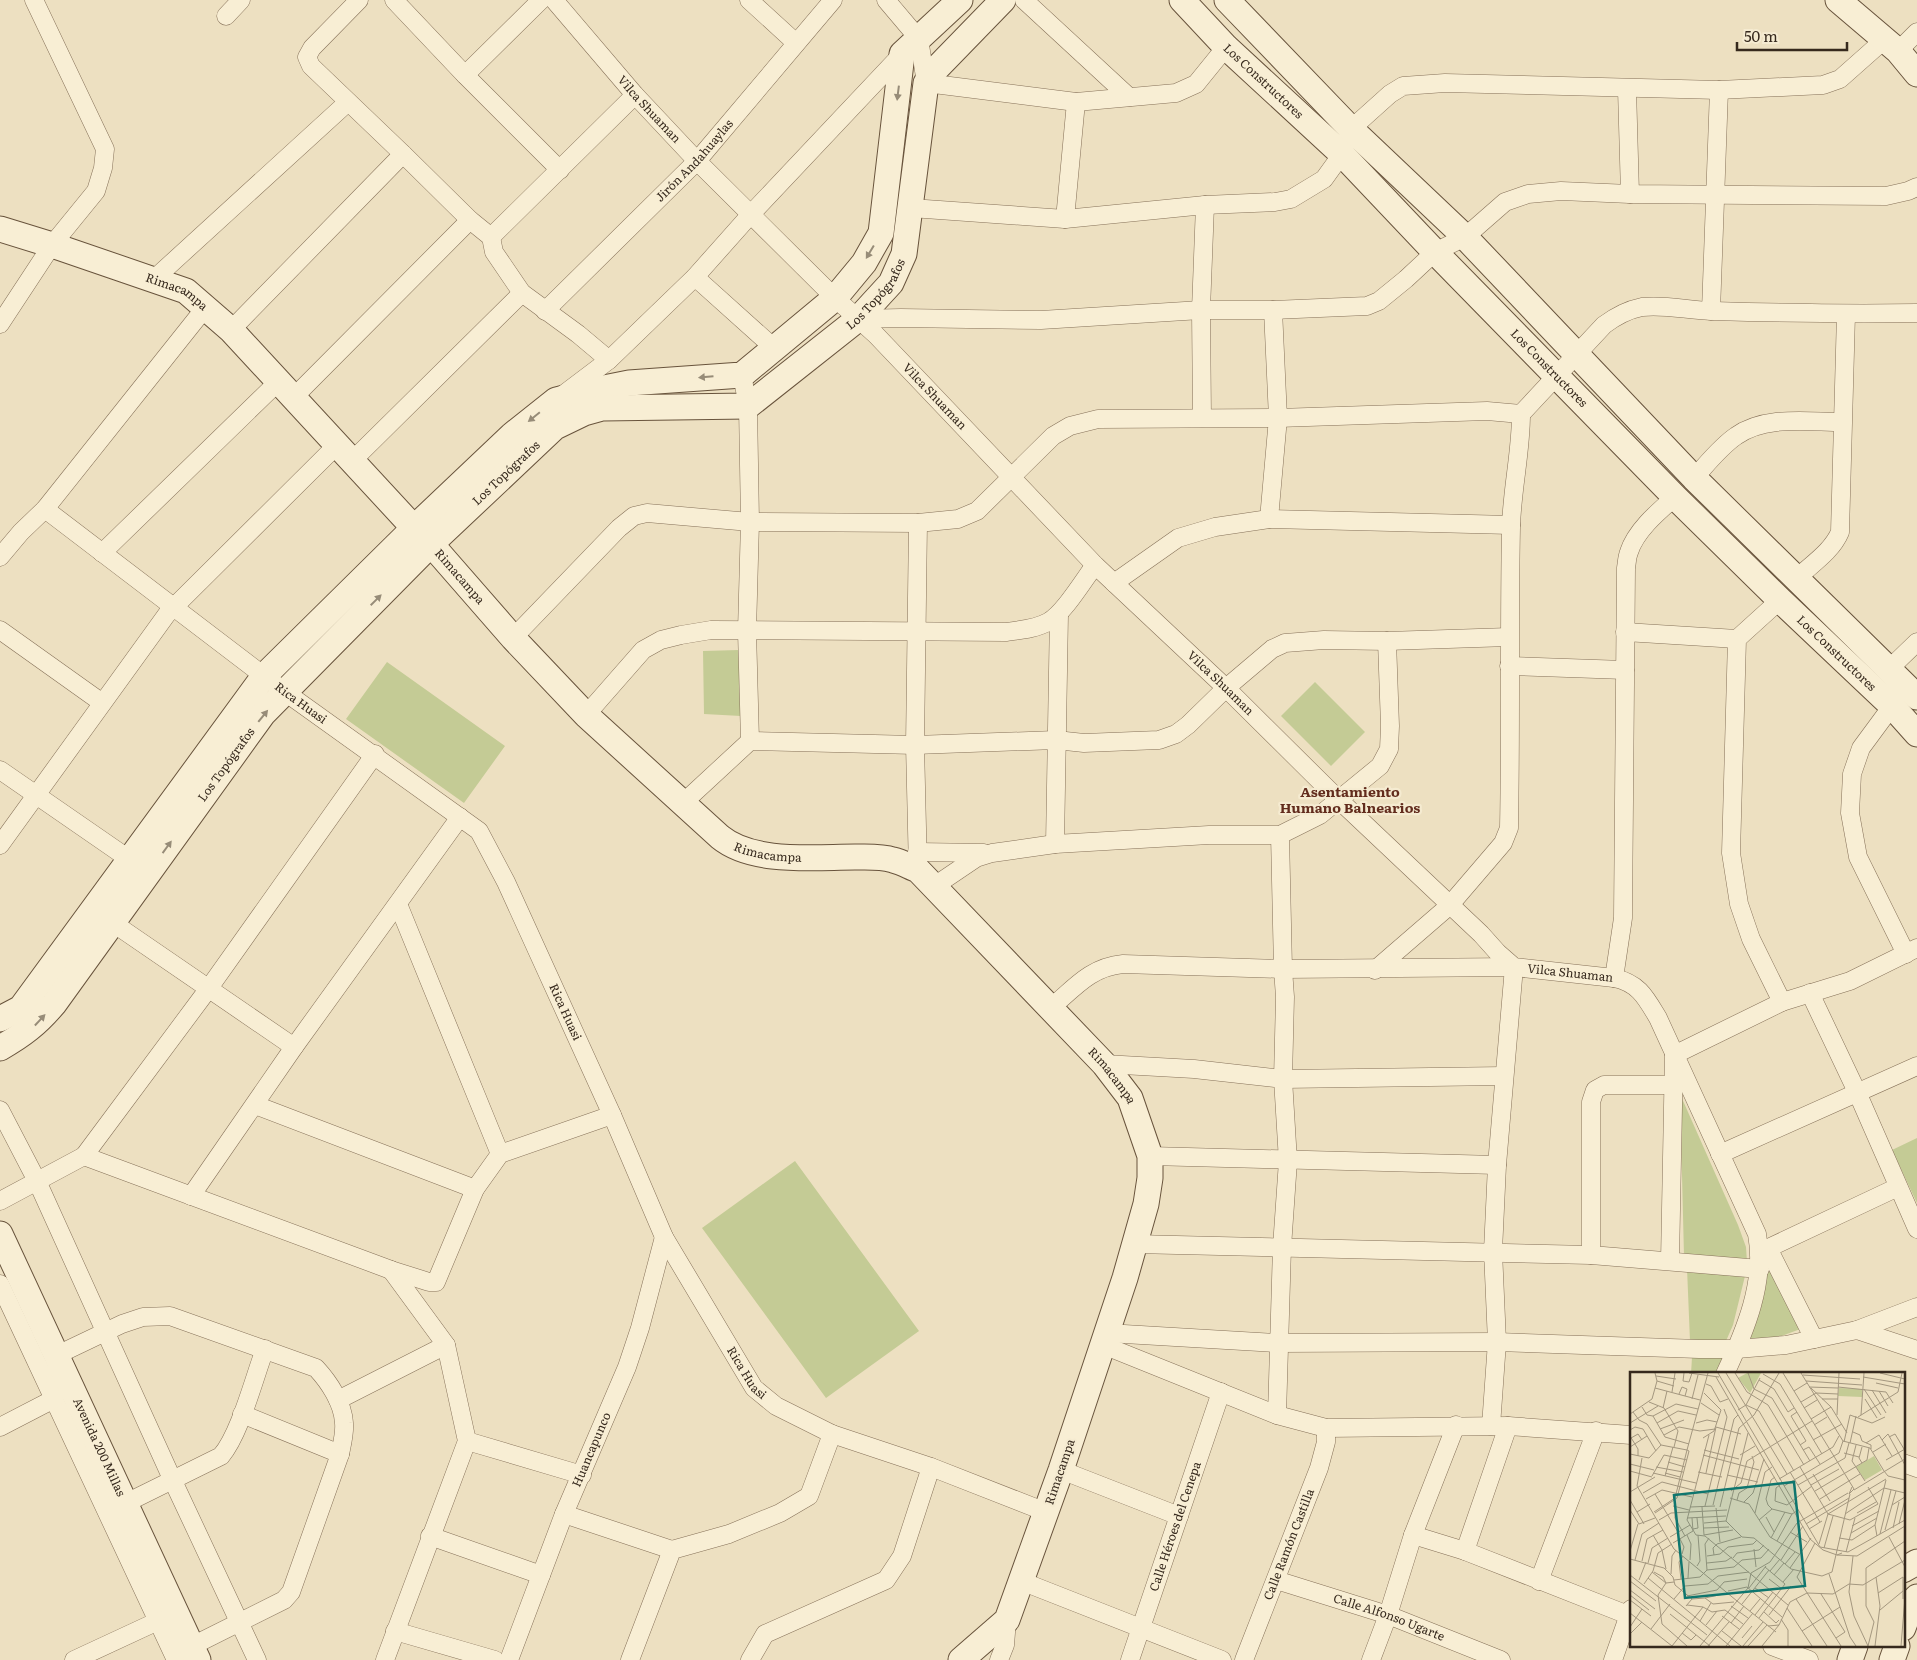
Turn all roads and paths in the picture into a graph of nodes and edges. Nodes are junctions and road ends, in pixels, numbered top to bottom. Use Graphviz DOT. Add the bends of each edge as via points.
graph roads {
  1 [pos="34,0"];
  2 [pos="240,0"];
  3 [pos="359,0"];
  4 [pos="394,0"];
  5 [pos="541,0"];
  6 [pos="554,0"];
  7 [pos="749,0"];
  8 [pos="834,0"];
  9 [pos="886,0"];
  10 [pos="960,0"];
  11 [pos="1003,0"];
  12 [pos="1024,0"];
  13 [pos="1182,0"];
  14 [pos="1838,0"];
  15 [pos="1236,3"];
  16 [pos="226,16"];
  17 [pos="1917,32"];
  18 [pos="796,43"];
  19 [pos="911,46"];
  20 [pos="1891,46"];
  21 [pos="1226,47"];
  22 [pos="1917,74"];
  23 [pos="465,75"];
  24 [pos="926,83"];
  25 [pos="1627,89"];
  26 [pos="1719,90"];
  27 [pos="635,95"];
  28 [pos="1129,97"];
  29 [pos="348,102"];
  30 [pos="1076,102"];
  31 [pos="1351,129"];
  32 [pos="403,154"];
  33 [pos="1342,154"];
  34 [pos="697,161"];
  35 [pos="560,170"];
  36 [pos="1917,187"];
  37 [pos="1630,194"];
  38 [pos="1714,194"];
  39 [pos="1205,206"];
  40 [pos="911,208"];
  41 [pos="751,214"];
  42 [pos="1066,218"];
  43 [pos="470,220"];
  44 [pos="0,229"];
  45 [pos="491,237"];
  46 [pos="1465,237"];
  47 [pos="52,245"];
  48 [pos="1435,252"];
  49 [pos="695,277"];
  50 [pos="153,280"];
  51 [pos="522,293"];
  52 [pos="835,298"];
  53 [pos="206,308"];
  54 [pos="1201,310"];
  55 [pos="1273,310"];
  56 [pos="545,311"];
  57 [pos="1711,311"];
  58 [pos="1917,313"];
  59 [pos="1846,314"];
  60 [pos="858,319"];
  61 [pos="0,324"];
  62 [pos="232,330"];
  63 [pos="774,348"];
  64 [pos="1577,353"];
  65 [pos="609,360"];
  66 [pos="742,375"];
  67 [pos="1558,376"];
  68 [pos="286,389"];
  69 [pos="556,400"];
  70 [pos="748,406"];
  71 [pos="1521,414"];
  72 [pos="1202,418"];
  73 [pos="1278,418"];
  74 [pos="1842,422"];
  75 [pos="346,452"];
  76 [pos="1011,477"];
  77 [pos="1694,478"];
  78 [pos="1675,497"];
  79 [pos="45,510"];
  80 [pos="1269,519"];
  81 [pos="750,522"];
  82 [pos="918,523"];
  83 [pos="1511,525"];
  84 [pos="423,536"];
  85 [pos="102,553"];
  86 [pos="0,557"];
  87 [pos="1095,565"];
  88 [pos="1797,578"];
  89 [pos="1114,583"];
  90 [pos="1780,600"];
  91 [pos="173,607"];
  92 [pos="1059,614"];
  93 [pos="0,630"];
  94 [pos="747,631"];
  95 [pos="918,632"];
  96 [pos="1625,632"];
  97 [pos="1509,637"];
  98 [pos="513,638"];
  99 [pos="1737,639"];
  100 [pos="1387,641"];
  101 [pos="1917,642"];
  102 [pos="1509,666"];
  103 [pos="1889,669"];
  104 [pos="1624,670"];
  105 [pos="264,676"];
  106 [pos="1226,688"];
  107 [pos="286,692"];
  108 [pos="1917,697"];
  109 [pos="102,702"];
  110 [pos="1892,706"];
  111 [pos="586,715"];
  112 [pos="1917,734"];
  113 [pos="750,740"];
  114 [pos="1056,740"];
  115 [pos="915,745"];
  116 [pos="375,754"];
  117 [pos="0,770"];
  118 [pos="36,796"];
  119 [pos="1339,800"];
  120 [pos="683,803"];
  121 [pos="460,817"];
  122 [pos="1280,835"];
  123 [pos="1055,844"];
  124 [pos="0,845"];
  125 [pos="992,853"];
  126 [pos="139,866"];
  127 [pos="923,870"];
  128 [pos="398,904"];
  129 [pos="1449,906"];
  130 [pos="113,923"];
  131 [pos="1911,951"];
  132 [pos="1514,967"];
  133 [pos="1283,969"];
  134 [pos="1375,970"];
  135 [pos="1614,978"];
  136 [pos="209,988"];
  137 [pos="1810,993"];
  138 [pos="1782,1002"];
  139 [pos="1052,1007"];
  140 [pos="0,1019"];
  141 [pos="0,1048"];
  142 [pos="294,1048"];
  143 [pos="1674,1055"];
  144 [pos="1104,1064"];
  145 [pos="1917,1066"];
  146 [pos="1504,1076"];
  147 [pos="1283,1079"];
  148 [pos="1674,1085"];
  149 [pos="1857,1092"];
  150 [pos="255,1105"];
  151 [pos="0,1110"];
  152 [pos="612,1114"];
  153 [pos="500,1154"];
  154 [pos="1720,1154"];
  155 [pos="84,1156"];
  156 [pos="1150,1156"];
  157 [pos="1288,1161"];
  158 [pos="1497,1166"];
  159 [pos="37,1181"];
  160 [pos="1898,1187"];
  161 [pos="475,1189"];
  162 [pos="191,1196"];
  163 [pos="0,1202"];
  164 [pos="1917,1229"];
  165 [pos="0,1234"];
  166 [pos="664,1237"];
  167 [pos="1134,1244"];
  168 [pos="1282,1247"];
  169 [pos="1494,1252"];
  170 [pos="1591,1255"];
  171 [pos="1763,1256"];
  172 [pos="1670,1261"];
  173 [pos="391,1270"];
  174 [pos="0,1284"];
  175 [pos="1917,1307"];
  176 [pos="1857,1330"];
  177 [pos="105,1331"];
  178 [pos="1105,1339"];
  179 [pos="1814,1339"];
  180 [pos="1497,1342"];
  181 [pos="1278,1343"];
  182 [pos="446,1345"];
  183 [pos="265,1349"];
  184 [pos="1737,1349"];
  185 [pos="1917,1350"];
  186 [pos="57,1355"];
  187 [pos="1726,1372"];
  188 [pos="1221,1392"];
  189 [pos="54,1399"];
  190 [pos="338,1400"];
  191 [pos="242,1414"];
  192 [pos="1276,1415"];
  193 [pos="1456,1426"];
  194 [pos="1499,1426"];
  195 [pos="0,1427"];
  196 [pos="1326,1428"];
  197 [pos="1596,1431"];
  198 [pos="832,1434"];
  199 [pos="1630,1435"];
  200 [pos="467,1441"];
  201 [pos="340,1454"];
  202 [pos="1904,1463"];
  203 [pos="931,1467"];
  204 [pos="1917,1468"];
  205 [pos="1061,1470"];
  206 [pos="582,1475"];
  207 [pos="173,1481"];
  208 [pos="126,1503"];
  209 [pos="1046,1512"];
  210 [pos="564,1514"];
  211 [pos="1179,1516"];
  212 [pos="1413,1535"];
  213 [pos="430,1536"];
  214 [pos="672,1550"];
  215 [pos="1465,1552"];
  216 [pos="1917,1562"];
  217 [pos="1904,1569"];
  218 [pos="541,1575"];
  219 [pos="1276,1580"];
  220 [pos="1539,1581"];
  221 [pos="1021,1582"];
  222 [pos="1917,1597"];
  223 [pos="1630,1612"];
  224 [pos="1388,1615"];
  225 [pos="1007,1620"];
  226 [pos="158,1621"];
  227 [pos="240,1621"];
  228 [pos="1904,1625"];
  229 [pos="1141,1628"];
  230 [pos="395,1631"];
  231 [pos="1777,1648"];
  232 [pos="1854,1648"];
  233 [pos="1896,1648"];
  234 [pos="189,1655"];
  235 [pos="74,1660"];
  236 [pos="257,1660"];
  237 [pos="385,1660"];
  238 [pos="495,1660"];
  239 [pos="509,1660"];
  240 [pos="630,1660"];
  241 [pos="750,1660"];
  242 [pos="961,1660"];
  243 [pos="999,1660"];
  244 [pos="1130,1660"];
  245 [pos="1222,1660"];
  246 [pos="1244,1660"];
  247 [pos="1371,1660"];
  248 [pos="1501,1660"];
  249 [pos="1613,1660"];
  250 [pos="1809,1660"];
  251 [pos="1850,1660"];
  252 [pos="1892,1660"];
  1 -- 47 [label="street" via="105,149 104,168 96,191"];
  2 -- 16 [label="street"];
  3 -- 29 [label="street" via="307,57 311,66"];
  4 -- 23 [label="street"];
  5 -- 23 [label="street"];
  6 -- 27 [label="street, Vilca Shuaman"];
  7 -- 18 [label="street"];
  8 -- 18 [label="street, Jirón Andahuaylas"];
  9 -- 19 [label="street"];
  10 -- 19 [label="main road"];
  11 -- 24 [label="main road"];
  12 -- 28 [label="street"];
  13 -- 21 [label="main road, Los Constructores"];
  14 -- 20 [label="main road"];
  15 -- 31 [label="main road, Los Constructores"];
  17 -- 20 [label="street"];
  18 -- 34 [label="street, Jirón Andahuaylas"];
  19 -- 24 [label="street"];
  19 -- 41 [label="street"];
  19 -- 52 [label="main road, one-way" via="881,233 864,263"];
  20 -- 22 [label="main road"];
  20 -- 26 [label="street" via="1840,79 1823,85"];
  21 -- 28 [label="street" via="1196,84 1176,93"];
  21 -- 33 [label="main road, Los Constructores"];
  23 -- 35 [label="street"];
  24 -- 30 [label="street"];
  24 -- 40 [label="main road, Los Topógrafos"];
  25 -- 26 [label="street"];
  25 -- 31 [label="street" via="1445,83 1403,86"];
  25 -- 37 [label="street"];
  26 -- 38 [label="street"];
  27 -- 34 [label="street, Vilca Shuaman"];
  27 -- 35 [label="street"];
  28 -- 30 [label="street"];
  29 -- 32 [label="street"];
  29 -- 50 [label="street"];
  30 -- 42 [label="street"];
  31 -- 33 [label="street"];
  31 -- 46 [label="main road, Los Constructores"];
  32 -- 43 [label="street"];
  32 -- 62 [label="street"];
  33 -- 39 [label="street" via="1324,179 1291,199"];
  33 -- 48 [label="main road, Los Constructores"];
  34 -- 41 [label="street, Vilca Shuaman"];
  34 -- 56 [label="street, Jirón Andahuaylas"];
  35 -- 45 [label="street"];
  36 -- 38 [label="street" via="1886,196"];
  37 -- 38 [label="street"];
  37 -- 46 [label="street" via="1544,192 1516,197"];
  38 -- 57 [label="street"];
  39 -- 42 [label="street"];
  39 -- 54 [label="street"];
  40 -- 42 [label="street"];
  40 -- 60 [label="main road, Los Topógrafos" via="904,254 891,283"];
  41 -- 49 [label="street"];
  41 -- 52 [label="street, Vilca Shuaman"];
  43 -- 45 [label="street"];
  43 -- 68 [label="street"];
  44 -- 47 [label="main road, Rimacampa"];
  45 -- 51 [label="street" via="494,252"];
  46 -- 48 [label="street"];
  46 -- 64 [label="main road, Los Constructores"];
  47 -- 50 [label="main road, Rimacampa"];
  47 -- 61 [label="street"];
  48 -- 55 [label="street" via="1384,297 1367,306"];
  48 -- 67 [label="main road, Los Constructores"];
  49 -- 63 [label="street"];
  49 -- 65 [label="street"];
  50 -- 53 [label="main road, Rimacampa" via="186,291"];
  51 -- 56 [label="street"];
  51 -- 75 [label="street"];
  52 -- 60 [label="street, Vilca Shuaman"];
  52 -- 63 [label="main road"];
  53 -- 62 [label="main road, Rimacampa"];
  53 -- 79 [label="street"];
  54 -- 55 [label="street"];
  54 -- 60 [label="street" via="1041,320"];
  54 -- 72 [label="street"];
  55 -- 73 [label="street"];
  56 -- 65 [label="street"];
  57 -- 59 [label="street"];
  57 -- 64 [label="street" via="1658,306 1627,311 1604,325"];
  58 -- 59 [label="street"];
  59 -- 74 [label="street"];
  60 -- 70 [label="main road, Los Topógrafos"];
  60 -- 76 [label="street, Vilca Shuaman"];
  62 -- 68 [label="main road, Rimacampa"];
  63 -- 66 [label="main road"];
  64 -- 67 [label="street"];
  64 -- 77 [label="main road, Los Constructores"];
  65 -- 69 [label="street"];
  66 -- 69 [label="main road, Los Topógrafos, one-way" via="629,383"];
  66 -- 70 [label="street"];
  67 -- 71 [label="street"];
  67 -- 78 [label="main road, Los Constructores"];
  68 -- 75 [label="main road, Rimacampa"];
  68 -- 85 [label="street"];
  69 -- 84 [label="main road, Los Topógrafos, one-way" via="512,435"];
  70 -- 81 [label="street"];
  70 -- 84 [label="main road, Los Topógrafos" via="602,408 584,413 555,426"];
  71 -- 73 [label="street" via="1487,411"];
  71 -- 83 [label="street"];
  72 -- 73 [label="street"];
  72 -- 76 [label="street" via="1084,421 1053,436"];
  73 -- 80 [label="street"];
  74 -- 77 [label="street" via="1783,422 1752,427 1735,436"];
  74 -- 88 [label="street" via="1840,532 1828,550"];
  75 -- 84 [label="main road, Rimacampa"];
  75 -- 91 [label="street"];
  76 -- 82 [label="street" via="976,510 958,520"];
  76 -- 87 [label="street, Vilca Shuaman"];
  77 -- 88 [label="main road, Los Constructores"];
  78 -- 90 [label="main road, Los Constructores"];
  78 -- 96 [label="street" via="1646,526 1629,551"];
  79 -- 85 [label="street, Rica Huasi"];
  79 -- 86 [label="street" via="20,532"];
  80 -- 83 [label="street"];
  80 -- 89 [label="street" via="1215,527 1178,538"];
  81 -- 82 [label="street"];
  81 -- 94 [label="street"];
  81 -- 98 [label="street" via="647,513 634,516"];
  82 -- 95 [label="street"];
  83 -- 97 [label="street"];
  84 -- 98 [label="main road, Rimacampa"];
  84 -- 105 [label="main road, Los Topógrafos"];
  107 -- 84 [label="main road, Los Topógrafos, one-way"];
  85 -- 91 [label="street, Rica Huasi"];
  87 -- 89 [label="street, Vilca Shuaman"];
  87 -- 92 [label="street"];
  88 -- 103 [label="main road, Los Constructores"];
  89 -- 106 [label="street, Vilca Shuaman"];
  90 -- 99 [label="street"];
  90 -- 110 [label="main road, Los Constructores"];
  91 -- 105 [label="street, Rica Huasi"];
  91 -- 109 [label="street"];
  92 -- 95 [label="street" via="1029,629 1006,632"];
  92 -- 114 [label="street"];
  93 -- 109 [label="street"];
  94 -- 95 [label="street"];
  94 -- 111 [label="street" via="712,630 661,640 643,650"];
  94 -- 113 [label="street"];
  95 -- 115 [label="street"];
  96 -- 99 [label="street"];
  96 -- 104 [label="street"];
  97 -- 100 [label="street"];
  97 -- 102 [label="street"];
  98 -- 111 [label="main road, Rimacampa"];
  99 -- 138 [label="street" via="1732,853 1739,904 1751,939"];
  100 -- 106 [label="street" via="1285,643 1272,649"];
  100 -- 119 [label="street" via="1389,749 1380,766"];
  101 -- 103 [label="street"];
  102 -- 104 [label="street"];
  102 -- 129 [label="street" via="1509,828 1503,843"];
  103 -- 108 [label="main road, Los Constructores"];
  104 -- 135 [label="street" via="1623,918"];
  105 -- 107 [label="street, Rica Huasi"];
  105 -- 126 [label="main road, Los Topógrafos"];
  106 -- 114 [label="street" via="1188,726 1159,740"];
  106 -- 119 [label="street, Vilca Shuaman"];
  107 -- 116 [label="street, Rica Huasi"];
  126 -- 107 [label="main road, Los Topógrafos, one-way" via="264,714"];
  109 -- 118 [label="street"];
  110 -- 112 [label="main road, Los Constructores"];
  110 -- 131 [label="street" via="1861,748 1852,774 1850,813 1858,857"];
  111 -- 120 [label="main road, Rimacampa"];
  113 -- 115 [label="street"];
  113 -- 120 [label="street"];
  114 -- 115 [label="street"];
  114 -- 123 [label="street"];
  115 -- 127 [label="street"];
  116 -- 121 [label="street, Rica Huasi"];
  116 -- 136 [label="street"];
  117 -- 118 [label="street"];
  118 -- 124 [label="street"];
  118 -- 126 [label="street"];
  119 -- 122 [label="street" via="1320,815"];
  119 -- 129 [label="street, Vilca Shuaman"];
  120 -- 127 [label="main road, Rimacampa" via="731,845 746,851 798,857 876,857"];
  121 -- 128 [label="street"];
  121 -- 152 [label="street, Rica Huasi" via="479,831 506,882"];
  122 -- 123 [label="street" via="1210,835"];
  122 -- 133 [label="street"];
  123 -- 125 [label="street"];
  125 -- 127 [label="street"];
  125 -- 127 [label="street"];
  126 -- 130 [label="main road, Los Topógrafos"];
  126 -- 140 [label="main road, Los Topógrafos" via="21,1008"];
  127 -- 139 [label="main road, Rimacampa"];
  128 -- 142 [label="street"];
  128 -- 153 [label="street"];
  129 -- 132 [label="street, Vilca Shuaman"];
  129 -- 134 [label="street"];
  130 -- 136 [label="street"];
  141 -- 130 [label="main road, Los Topógrafos, one-way" via="37,1024"];
  131 -- 137 [label="street" via="1850,981"];
  132 -- 134 [label="street"];
  132 -- 135 [label="street, Vilca Shuaman"];
  132 -- 146 [label="street"];
  133 -- 134 [label="street"];
  133 -- 139 [label="street" via="1110,965 1098,969"];
  133 -- 147 [label="street"];
  135 -- 143 [label="street, Vilca Shuaman" via="1643,992"];
  136 -- 142 [label="street"];
  136 -- 155 [label="street"];
  137 -- 138 [label="street"];
  137 -- 149 [label="street"];
  138 -- 143 [label="street"];
  139 -- 144 [label="main road, Rimacampa"];
  142 -- 150 [label="street"];
  143 -- 148 [label="street"];
  143 -- 154 [label="street, Vilca Shuaman"];
  144 -- 147 [label="street" via="1194,1069"];
  144 -- 156 [label="main road, Rimacampa" via="1130,1098"];
  145 -- 149 [label="street"];
  146 -- 147 [label="street"];
  146 -- 158 [label="street"];
  147 -- 157 [label="street"];
  148 -- 170 [label="street" via="1604,1085 1595,1090 1591,1102"];
  148 -- 172 [label="street"];
  149 -- 154 [label="street"];
  149 -- 160 [label="street"];
  150 -- 161 [label="street"];
  150 -- 162 [label="street"];
  151 -- 159 [label="street"];
  152 -- 153 [label="street"];
  152 -- 166 [label="street, Rica Huasi"];
  153 -- 161 [label="street"];
  154 -- 171 [label="street, Vilca Shuaman" via="1750,1216"];
  155 -- 159 [label="street"];
  155 -- 162 [label="street"];
  156 -- 157 [label="street"];
  156 -- 167 [label="main road, Rimacampa" via="1146,1204"];
  157 -- 158 [label="street"];
  157 -- 168 [label="street"];
  158 -- 169 [label="street"];
  159 -- 163 [label="street"];
  159 -- 177 [label="street"];
  160 -- 164 [label="street"];
  160 -- 171 [label="street"];
  161 -- 173 [label="street" via="436,1282"];
  162 -- 173 [label="street"];
  165 -- 186 [label="main road, Avenida 200 Millas"];
  166 -- 198 [label="street, Rica Huasi" via="754,1388 776,1406"];
  166 -- 206 [label="street, Huancapunco" via="627,1367"];
  167 -- 168 [label="street"];
  167 -- 178 [label="main road, Rimacampa"];
  168 -- 169 [label="street"];
  168 -- 181 [label="street"];
  169 -- 170 [label="street"];
  169 -- 180 [label="street"];
  170 -- 172 [label="street"];
  171 -- 172 [label="street"];
  171 -- 179 [label="street"];
  171 -- 184 [label="street, Vilca Shuaman"];
  173 -- 182 [label="street"];
  174 -- 189 [label="street"];
  175 -- 176 [label="street"];
  176 -- 179 [label="street"];
  176 -- 185 [label="street"];
  177 -- 183 [label="street" via="143,1317 170,1316"];
  177 -- 186 [label="street"];
  177 -- 207 [label="street"];
  178 -- 181 [label="street"];
  178 -- 188 [label="street"];
  178 -- 205 [label="main road, Rimacampa"];
  179 -- 184 [label="street"];
  180 -- 181 [label="street"];
  180 -- 184 [label="street"];
  180 -- 194 [label="street"];
  181 -- 192 [label="street"];
  182 -- 190 [label="street"];
  182 -- 200 [label="street"];
  183 -- 190 [label="street" via="316,1368"];
  183 -- 191 [label="street"];
  184 -- 187 [label="street, Vilca Shuaman"];
  186 -- 189 [label="street"];
  186 -- 208 [label="main road, Avenida 200 Millas"];
  188 -- 192 [label="street"];
  188 -- 211 [label="street, Calle Héroes del Cenepa"];
  189 -- 195 [label="street"];
  189 -- 226 [label="street"];
  190 -- 201 [label="street" via="344,1422"];
  191 -- 201 [label="street"];
  191 -- 207 [label="street" via="227,1450 221,1456"];
  192 -- 196 [label="street"];
  193 -- 194 [label="street"];
  193 -- 196 [label="street"];
  193 -- 212 [label="street"];
  194 -- 197 [label="street"];
  194 -- 215 [label="street"];
  196 -- 219 [label="street, Calle Ramón Castilla" via="1319,1468"];
  197 -- 199 [label="street"];
  197 -- 220 [label="street"];
  198 -- 203 [label="street, Rica Huasi"];
  198 -- 214 [label="street" via="809,1496 780,1513 729,1534"];
  200 -- 206 [label="street"];
  200 -- 213 [label="street"];
  201 -- 227 [label="street" via="290,1592 284,1600"];
  202 -- 204 [label="street"];
  203 -- 209 [label="street, Rica Huasi"];
  203 -- 241 [label="street" via="902,1556 886,1580 765,1634"];
  205 -- 209 [label="main road, Rimacampa"];
  205 -- 211 [label="street"];
  206 -- 210 [label="street, Huancapunco"];
  207 -- 208 [label="street"];
  207 -- 227 [label="street"];
  208 -- 234 [label="main road, Avenida 200 Millas"];
  209 -- 221 [label="main road, Rimacampa"];
  210 -- 214 [label="street"];
  210 -- 218 [label="street, Huancapunco"];
  211 -- 229 [label="street, Calle Héroes del Cenepa"];
  212 -- 215 [label="street"];
  212 -- 224 [label="street"];
  213 -- 218 [label="street"];
  213 -- 230 [label="street"];
  214 -- 240 [label="street"];
  215 -- 220 [label="street"];
  216 -- 217 [label="main road"];
  218 -- 239 [label="street, Huancapunco"];
  219 -- 224 [label="street, Calle Alfonso Ugarte"];
  219 -- 246 [label="street, Calle Ramón Castilla"];
  220 -- 223 [label="street"];
  221 -- 225 [label="main road, Rimacampa"];
  221 -- 229 [label="street"];
  222 -- 228 [label="main road"];
  223 -- 249 [label="street"];
  224 -- 247 [label="street"];
  224 -- 248 [label="street, Calle Alfonso Ugarte"];
  225 -- 242 [label="main road"];
  225 -- 243 [label="street" via="1005,1645"];
  226 -- 234 [label="street"];
  226 -- 235 [label="street"];
  227 -- 234 [label="street"];
  227 -- 236 [label="street"];
  229 -- 244 [label="street, Calle Héroes del Cenepa"];
  229 -- 245 [label="street"];
  230 -- 237 [label="street"];
  230 -- 238 [label="street"];
  231 -- 250 [label="street"];
  232 -- 251 [label="main road"];
  233 -- 252 [label="main road"];
}
